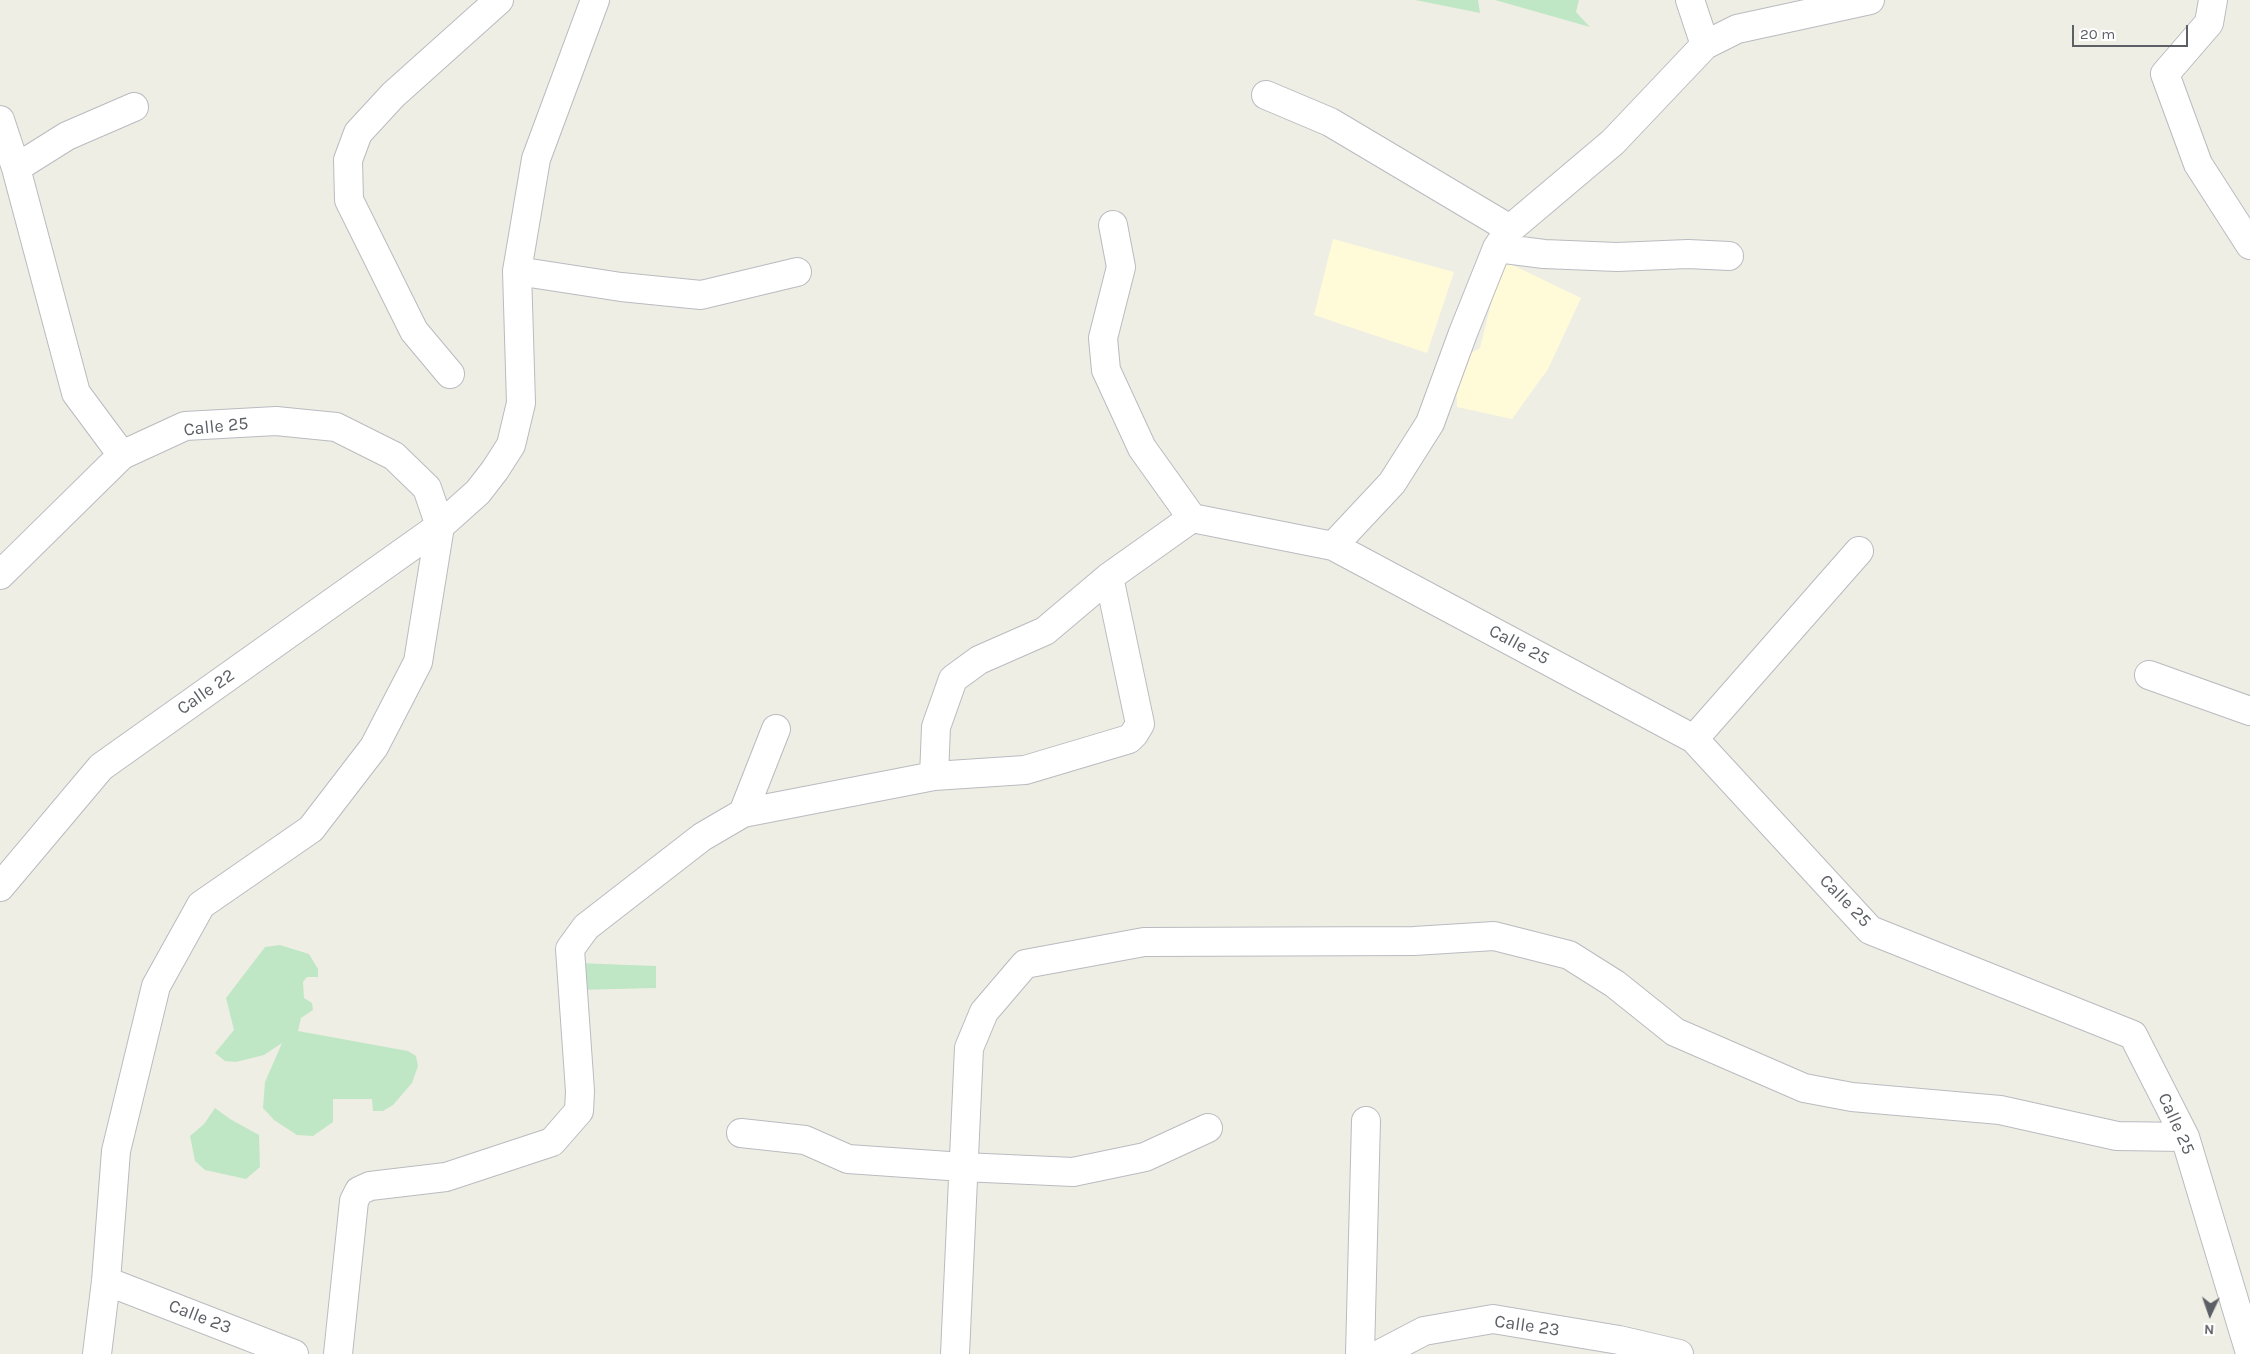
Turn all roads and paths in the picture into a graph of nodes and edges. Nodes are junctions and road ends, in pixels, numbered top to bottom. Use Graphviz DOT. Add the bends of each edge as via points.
graph roads {
  1 [pos="499,0"];
  2 [pos="1690,0"];
  3 [pos="1870,0"];
  4 [pos="2213,0"];
  5 [pos="588,1"];
  6 [pos="1705,45"];
  7 [pos="1266,95"];
  8 [pos="134,107"];
  9 [pos="0,120"];
  10 [pos="16,168"];
  11 [pos="1113,225"];
  12 [pos="1503,239"];
  13 [pos="2250,245"];
  14 [pos="1729,256"];
  15 [pos="517,271"];
  16 [pos="796,272"];
  17 [pos="450,374"];
  18 [pos="122,455"];
  19 [pos="1192,518"];
  20 [pos="440,526"];
  21 [pos="1333,546"];
  22 [pos="1859,551"];
  23 [pos="0,575"];
  24 [pos="1109,577"];
  25 [pos="2149,676"];
  26 [pos="2250,711"];
  27 [pos="776,729"];
  28 [pos="1694,739"];
  29 [pos="934,776"];
  30 [pos="743,812"];
  31 [pos="0,887"];
  32 [pos="1366,1121"];
  33 [pos="1208,1128"];
  34 [pos="740,1133"];
  35 [pos="2185,1137"];
  36 [pos="963,1167"];
  37 [pos="106,1281"];
  38 [pos="2250,1353"];
  39 [pos="97,1354"];
  40 [pos="294,1354"];
  41 [pos="338,1354"];
  42 [pos="955,1354"];
  43 [pos="1360,1354"];
  44 [pos="1380,1354"];
  45 [pos="1679,1354"];
  1 -- 17 [label="street" via="392,95 358,133 348,160 349,200 414,332"];
  2 -- 6 [label="street"];
  3 -- 6 [label="street" via="1737,29"];
  4 -- 13 [label="street" via="2209,23 2165,74 2198,164"];
  5 -- 15 [label="street, Calle 22" via="536,159"];
  6 -- 12 [label="street" via="1613,142"];
  7 -- 12 [label="street" via="1330,122"];
  8 -- 10 [label="street" via="67,136"];
  9 -- 10 [label="street"];
  10 -- 18 [label="street" via="76,393"];
  11 -- 19 [label="street" via="1121,267 1104,338 1106,370 1142,448"];
  12 -- 14 [label="street" via="1544,254 1617,258 1688,254"];
  12 -- 21 [label="street" via="1463,333 1430,423 1392,483"];
  15 -- 16 [label="street" via="701,295"];
  15 -- 20 [label="street, Calle 22" via="521,403 511,446 478,492"];
  18 -- 20 [label="street, Calle 25" via="186,426 276,421 336,427 394,456 428,488"];
  18 -- 23 [label="street, Calle 25"];
  19 -- 21 [label="street, Calle 25"];
  19 -- 24 [label="street"];
  20 -- 31 [label="street, Calle 22" via="101,767"];
  20 -- 37 [label="street" via="418,662 374,747 311,829 201,905 156,986 116,1151"];
  21 -- 28 [label="street, Calle 25"];
  22 -- 28 [label="street"];
  24 -- 29 [label="street" via="1045,631 979,660 953,679 936,726"];
  24 -- 29 [label="street" via="1140,724 1134,734 1025,770"];
  25 -- 26 [label="street"];
  27 -- 30 [label="street"];
  28 -- 35 [label="street, Calle 25" via="1870,930 2133,1035"];
  29 -- 30 [label="street"];
  30 -- 41 [label="street" via="702,837 586,927 570,950 579,1111 552,1142 446,1177 370,1186 359,1191 354,1201"];
  32 -- 43 [label="street"];
  33 -- 36 [label="street" via="1146,1157 1073,1172"];
  34 -- 36 [label="street" via="805,1140 848,1159"];
  35 -- 36 [label="street" via="2117,1136 2000,1110 1852,1097 1804,1088 1675,1032 1615,984 1569,955 1494,936 1414,940 1144,942 1025,964 984,1012 969,1048"];
  35 -- 38 [label="street, Calle 25"];
  36 -- 42 [label="street"];
  37 -- 39 [label="street"];
  37 -- 40 [label="street, Calle 23"];
  44 -- 45 [label="street, Calle 23" via="1424,1330 1493,1319 1619,1340"];
}
